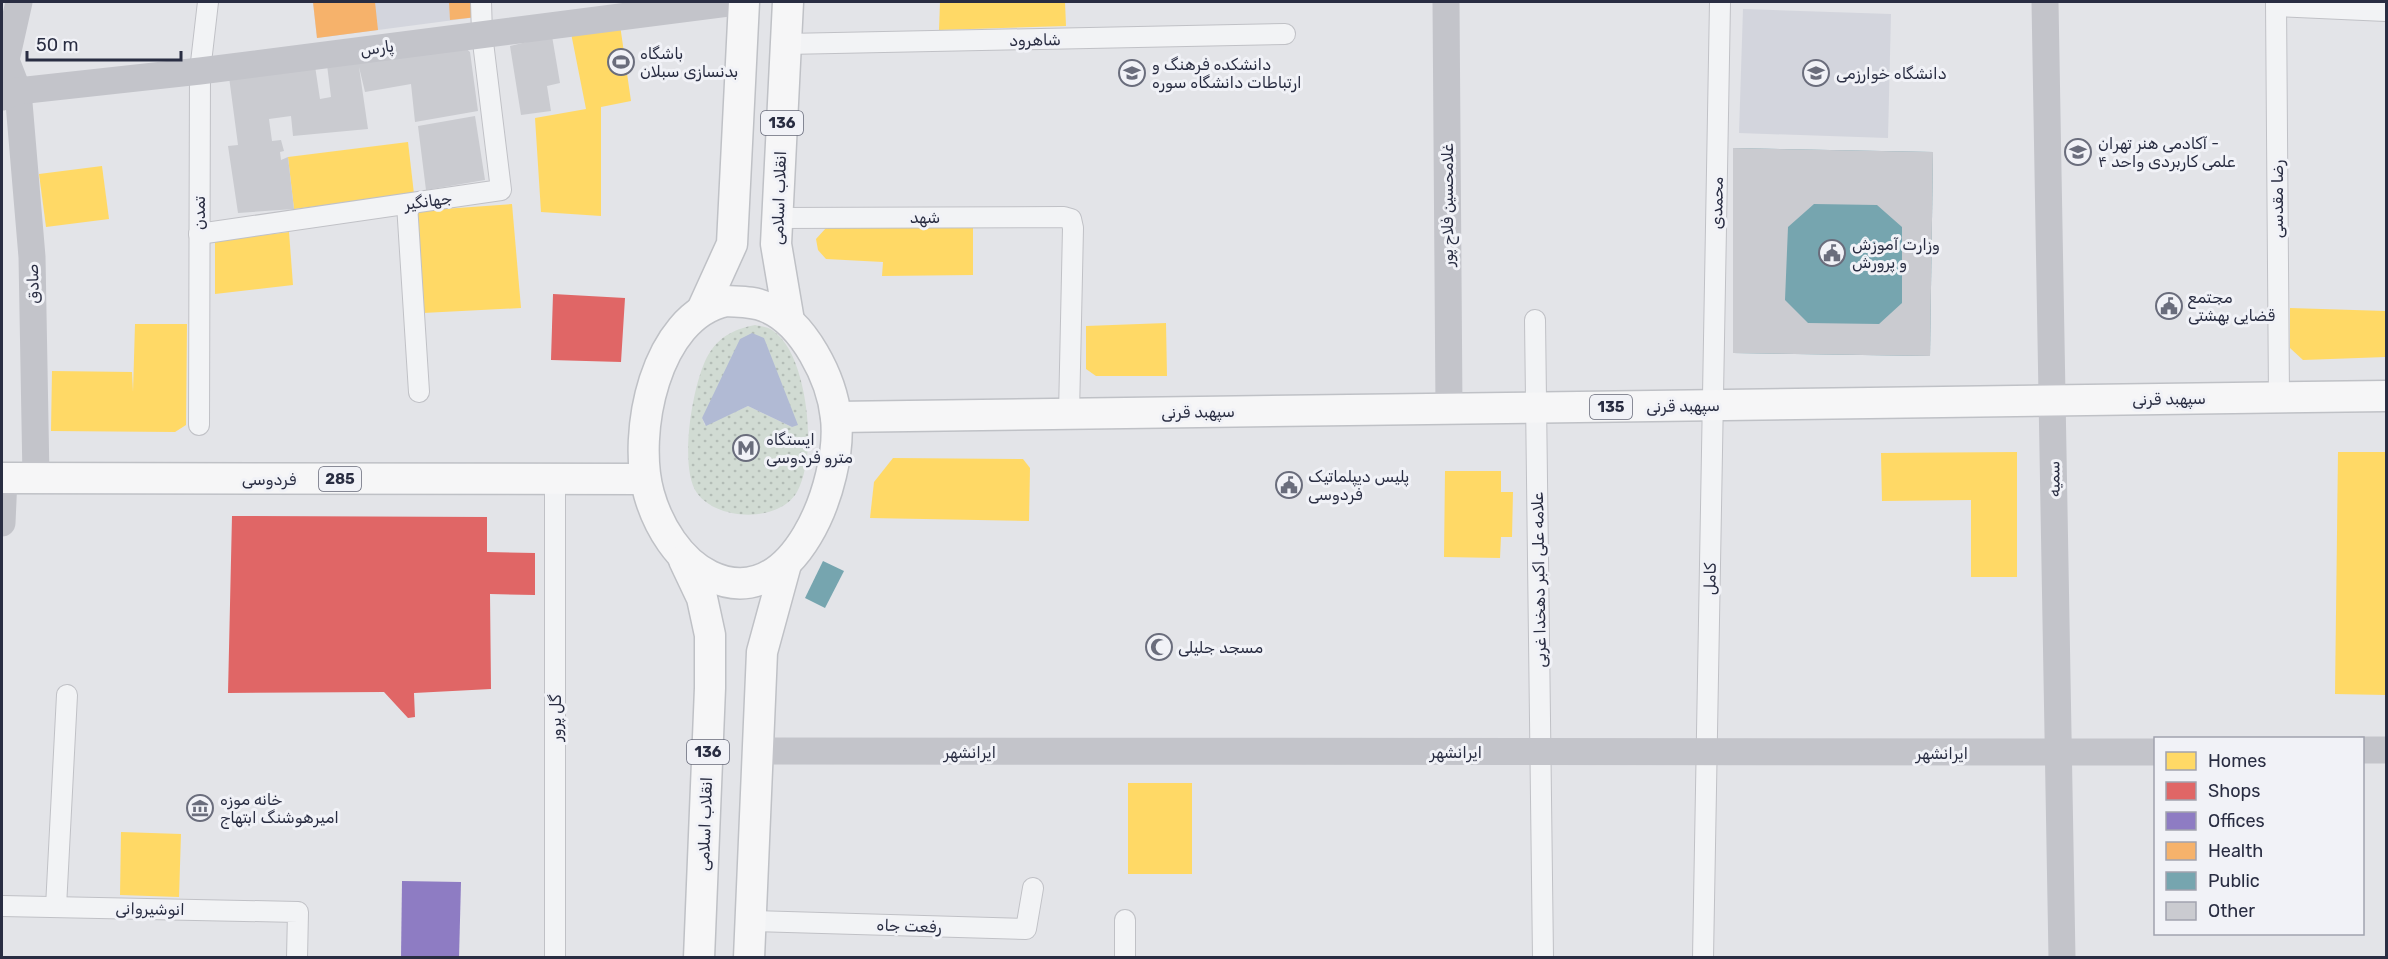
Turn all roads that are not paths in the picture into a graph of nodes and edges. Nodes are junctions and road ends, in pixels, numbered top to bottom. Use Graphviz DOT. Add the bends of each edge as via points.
graph roads {
  1 [pos="19,2"];
  2 [pos="208,2"];
  3 [pos="481,2"];
  4 [pos="736,2"];
  5 [pos="744,2"];
  6 [pos="788,2"];
  7 [pos="1446,2"];
  8 [pos="1720,2"];
  9 [pos="2045,2"];
  10 [pos="2276,4"];
  11 [pos="2386,11"];
  12 [pos="482,34"];
  13 [pos="1285,34"];
  14 [pos="786,44"];
  15 [pos="200,71"];
  16 [pos="7,92"];
  17 [pos="407,204"];
  18 [pos="777,218"];
  19 [pos="199,234"];
  20 [pos="702,310"];
  21 [pos="1535,320"];
  22 [pos="789,321"];
  23 [pos="419,392"];
  24 [pos="2386,396"];
  25 [pos="2278,398"];
  26 [pos="2052,401"];
  27 [pos="1713,405"];
  28 [pos="1537,408"];
  29 [pos="1449,409"];
  30 [pos="1069,414"];
  31 [pos="836,417"];
  32 [pos="199,425"];
  33 [pos="3,478"];
  34 [pos="36,478"];
  35 [pos="555,479"];
  36 [pos="645,479"];
  37 [pos="2,523"];
  38 [pos="680,552"];
  39 [pos="786,564"];
  40 [pos="67,695"];
  41 [pos="2364,750"];
  42 [pos="2386,750"];
  43 [pos="757,752"];
  44 [pos="1541,752"];
  45 [pos="2154,752"];
  46 [pos="1706,753"];
  47 [pos="2058,753"];
  48 [pos="1033,888"];
  49 [pos="2,906"];
  50 [pos="56,908"];
  51 [pos="1125,920"];
  52 [pos="751,921"];
  53 [pos="297,957"];
  54 [pos="555,957"];
  55 [pos="699,957"];
  56 [pos="749,957"];
  57 [pos="1125,957"];
  58 [pos="1543,957"];
  59 [pos="1703,957"];
  60 [pos="2062,957"];
  1 -- 16 [label="main road, صادق" via="6,60"];
  2 -- 15 [label="street, تمدن"];
  3 -- 12 [label="street"];
  4 -- 12 [label="main road, پارس"];
  5 -- 20 [label="main road, 136" via="732,244"];
  6 -- 14 [label="main road, انقلاب اسلامی / 136"];
  7 -- 29 [label="main road, غلامحسین فلاح‌ پور"];
  8 -- 27 [label="street, محمدی"];
  9 -- 26 [label="main road, سمیه"];
  10 -- 11 [label="street"];
  10 -- 25 [label="street, رضا مقدسی"];
  12 -- 15 [label="main road, پارس"];
  12 -- 17 [label="street, جهانگیر" via="501,190"];
  13 -- 14 [label="street, شاهرود"];
  14 -- 18 [label="main road, انقلاب اسلامی / 136"];
  15 -- 16 [label="main road, پارس"];
  15 -- 19 [label="street, تمدن"];
  16 -- 34 [label="main road, صادق" via="34,300"];
  17 -- 19 [label="street, جهانگیر"];
  17 -- 23 [label="street"];
  18 -- 22 [label="main road, انقلاب اسلامی / 136" via="776,244"];
  18 -- 30 [label="street, شهد" via="1071,219"];
  19 -- 32 [label="street, تمدن"];
  20 -- 22 [label="main road" via="726,302 748,302 767,307"];
  20 -- 36 [label="main road" via="674,337 657,372 645,428"];
  21 -- 28 [label="street, علامه علی اکبر دهخدا غربی"];
  22 -- 31 [label="main road" via="820,365"];
  24 -- 25 [label="main road, سپهبد قرنی / 135"];
  25 -- 26 [label="main road, سپهبد قرنی / 135"];
  26 -- 27 [label="main road, سپهبد قرنی / 135"];
  26 -- 47 [label="main road, سمیه"];
  27 -- 28 [label="main road, سپهبد قرنی / 135"];
  27 -- 46 [label="street, کامل"];
  28 -- 29 [label="main road, سپهبد قرنی / 135"];
  28 -- 44 [label="street, علامه علی اکبر دهخدا غربی"];
  29 -- 30 [label="main road, سپهبد قرنی / 135"];
  30 -- 31 [label="main road, سپهبد قرنی / 135"];
  31 -- 39 [label="main road" via="837,440 824,496 805,539"];
  33 -- 34 [label="main road, فردوسی"];
  33 -- 37 [label="main road"];
  34 -- 35 [label="main road, فردوسی / 285"];
  35 -- 36 [label="main road, فردوسی / 285"];
  35 -- 54 [label="street, گل پرور"];
  36 -- 38 [label="main road" via="657,517"];
  38 -- 39 [label="main road" via="707,575 731,581 765,578"];
  38 -- 55 [label="main road, انقلاب اسلامی / 136" via="702,597 710,635"];
  39 -- 43 [label="main road" via="762,652"];
  40 -- 50 [label="street"];
  41 -- 42 [label="main road"];
  43 -- 44 [label="main road, ایرانشهر"];
  43 -- 52 [label="main road"];
  44 -- 46 [label="main road, ایرانشهر"];
  44 -- 58 [label="street, علامه علی اکبر دهخدا غربی"];
  45 -- 47 [label="main road, ایرانشهر"];
  46 -- 47 [label="main road, ایرانشهر"];
  46 -- 59 [label="street, کامل"];
  47 -- 60 [label="main road, سمیه"];
  48 -- 52 [label="street, رفعت جاه" via="1026,929"];
  49 -- 50 [label="street, انوشیروانی"];
  50 -- 53 [label="street, انوشیروانی" via="298,912"];
  51 -- 57 [label="street"];
  52 -- 56 [label="main road"];
}
